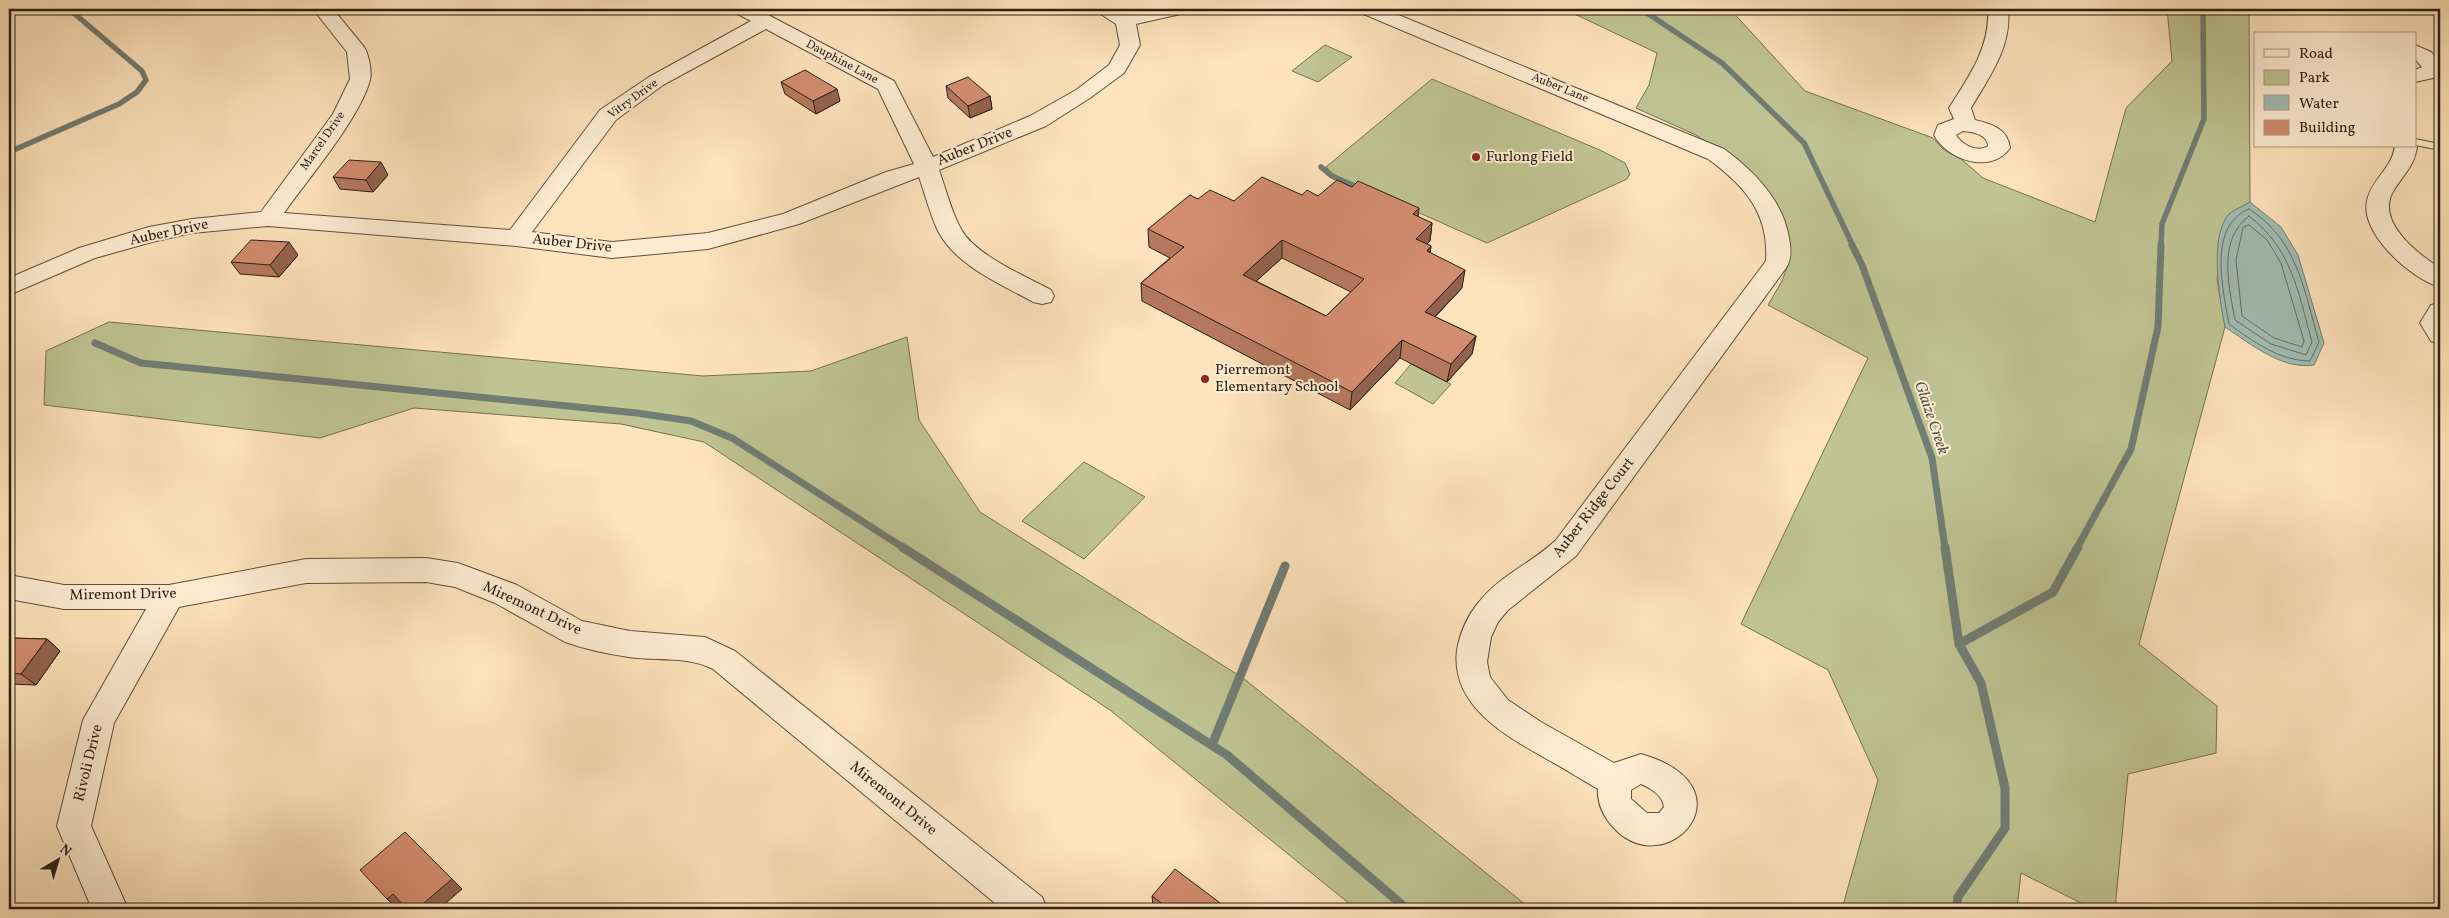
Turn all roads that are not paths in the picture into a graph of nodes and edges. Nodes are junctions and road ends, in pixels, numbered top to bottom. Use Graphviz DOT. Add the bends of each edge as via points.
graph roads {
  1 [pos="323,9"];
  2 [pos="743,9"];
  3 [pos="1178,9"];
  4 [pos="1368,9"];
  5 [pos="1998,9"];
  6 [pos="1115,15"];
  7 [pos="766,21"];
  8 [pos="2416,52"];
  9 [pos="2416,76"];
  10 [pos="1966,124"];
  11 [pos="2416,142"];
  12 [pos="2440,147"];
  13 [pos="2406,148"];
  14 [pos="927,167"];
  15 [pos="1747,179"];
  16 [pos="268,219"];
  17 [pos="516,238"];
  18 [pos="2440,279"];
  19 [pos="9,287"];
  20 [pos="1042,296"];
  21 [pos="2440,312"];
  22 [pos="2440,335"];
  23 [pos="9,587"];
  24 [pos="169,597"];
  25 [pos="1616,782"];
  26 [pos="110,909"];
  27 [pos="1029,909"];
  1 -- 16 [label="street, Marcel Drive" via="357,50 360,79 343,115"];
  2 -- 7 [label="street, Dauphine Lane"];
  3 -- 6 [label="street"];
  4 -- 15 [label="street, Auber Lane" via="1693,143 1716,154"];
  5 -- 10 [label="street" via="2000,21 1996,45 1960,108"];
  6 -- 14 [label="street, Auber Drive" via="1130,45 1117,69 1038,121"];
  7 -- 14 [label="street, Dauphine Lane" via="887,85"];
  7 -- 17 [label="street, Vitry Drive" via="656,81 608,115"];
  8 -- 9 [label="street" via="2432,64 2432,69"];
  11 -- 12 [label="lane"];
  13 -- 18 [label="street" via="2406,159 2378,198 2379,218 2396,246"];
  14 -- 17 [label="street, Auber Drive" via="791,218 708,241 612,250"];
  14 -- 20 [label="street, Dauphine Lane" via="950,230 960,244 982,262"];
  15 -- 25 [label="street, Auber Ridge Court" via="1764,200 1778,233 1778,262 1566,548 1489,611 1470,655 1473,679 1491,704 1512,724"];
  16 -- 17 [label="street, Auber Drive"];
  16 -- 19 [label="street, Auber Drive" via="192,226 149,235 87,253"];
  21 -- 22 [label="street" via="2433,323"];
  23 -- 24 [label="street, Miremont Drive" via="64,597"];
  24 -- 26 [label="street, Rivoli Drive" via="99,720 74,826"];
  24 -- 27 [label="street, Miremont Drive" via="306,571 426,570 458,576 506,594 576,633 630,644 705,650 724,660"];
}
